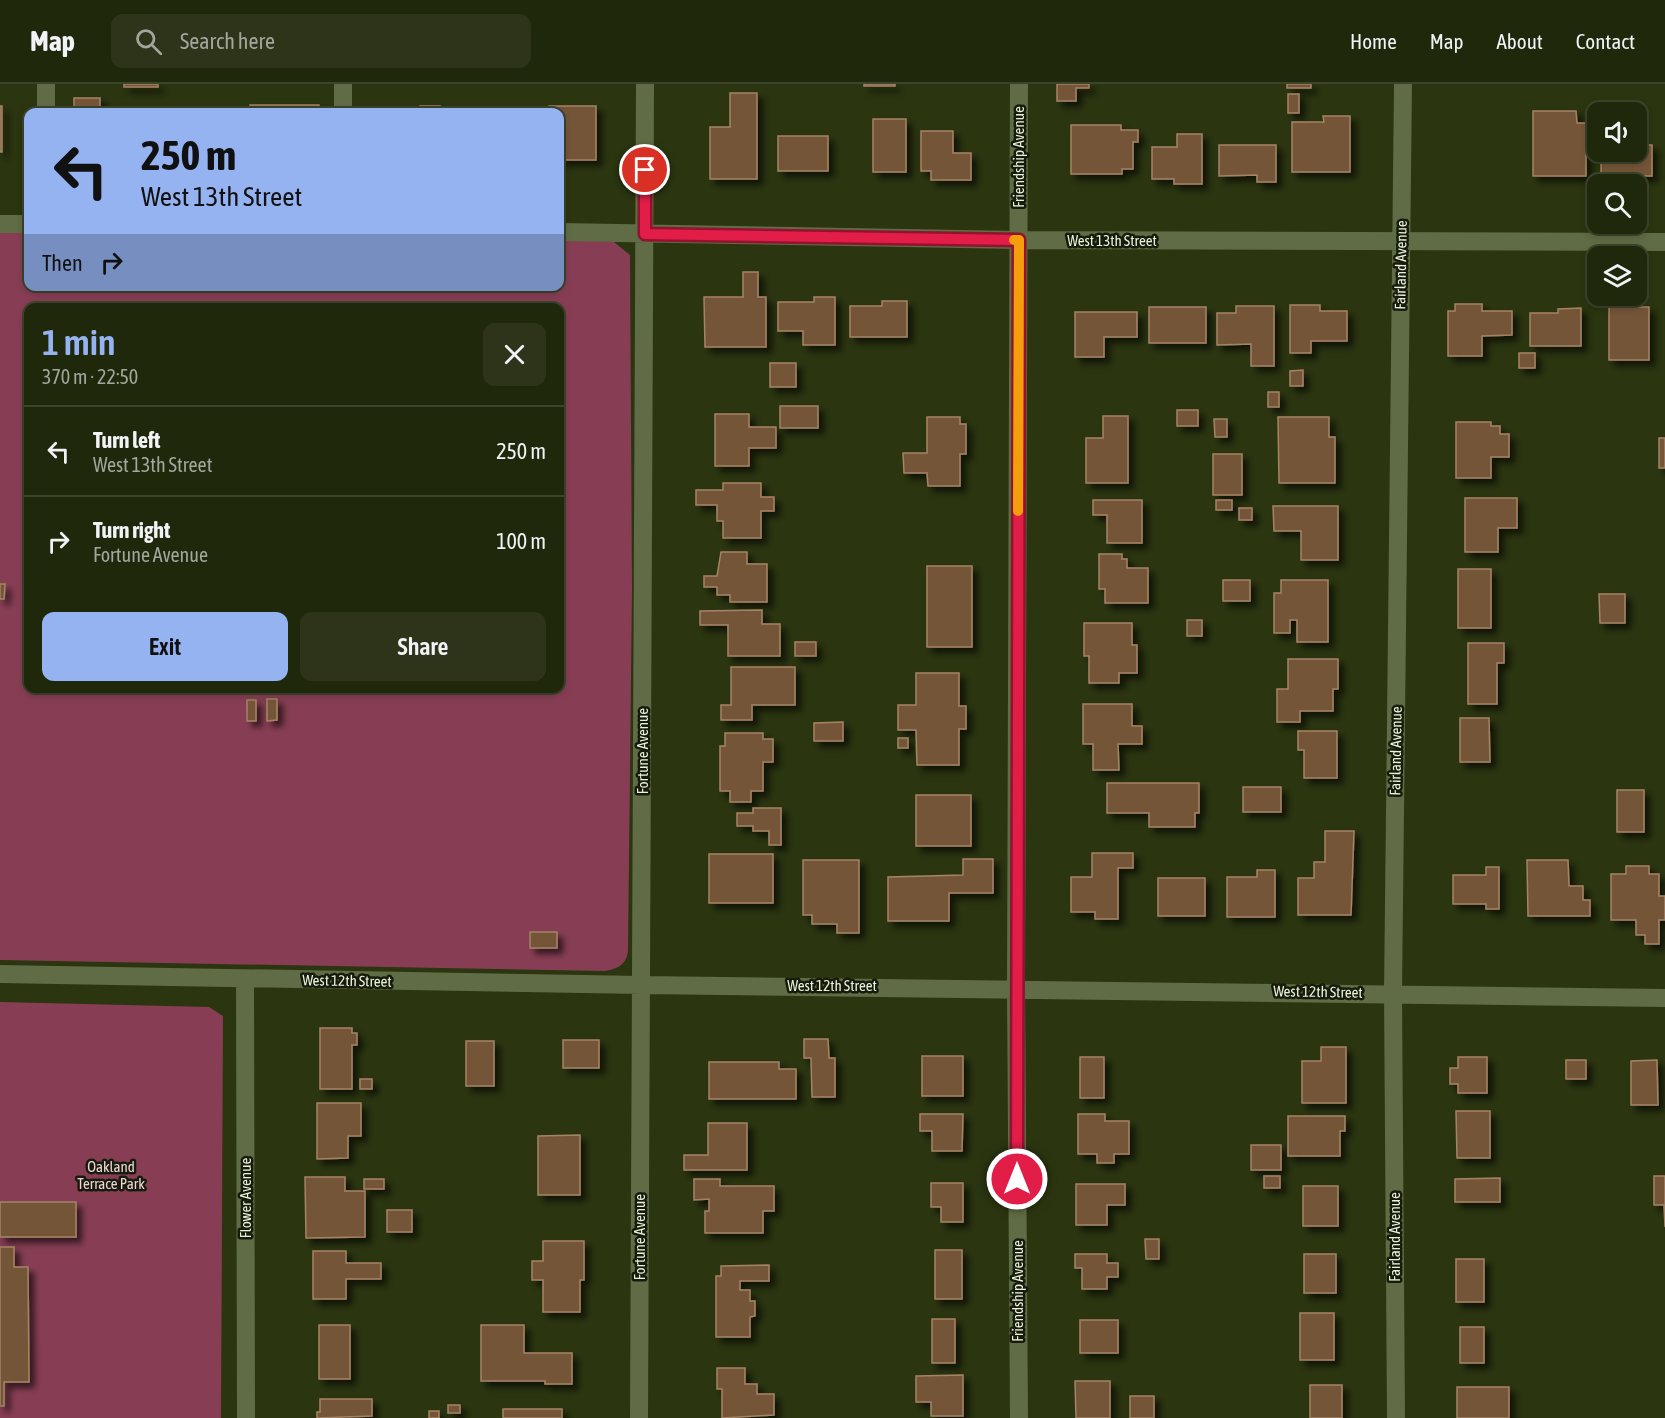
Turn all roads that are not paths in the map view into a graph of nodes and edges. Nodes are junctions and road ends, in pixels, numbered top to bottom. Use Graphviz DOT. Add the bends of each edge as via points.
graph roads {
  1 [pos="46,84"];
  2 [pos="343,84"];
  3 [pos="645,84"];
  4 [pos="1019,84"];
  5 [pos="1402,84"];
  6 [pos="46,108"];
  7 [pos="343,108"];
  8 [pos="0,224"];
  9 [pos="24,224"];
  10 [pos="564,232"];
  11 [pos="645,234"];
  12 [pos="1019,240"];
  13 [pos="1402,241"];
  14 [pos="1665,242"];
  15 [pos="0,974"];
  16 [pos="245,979"];
  17 [pos="642,985"];
  18 [pos="1016,988"];
  19 [pos="1393,993"];
  20 [pos="1665,998"];
  21 [pos="246,1418"];
  22 [pos="639,1418"];
  23 [pos="1019,1418"];
  24 [pos="1396,1418"];
  1 -- 6 [label="street"];
  2 -- 7 [label="street"];
  3 -- 11 [label="street, Fortune Avenue"];
  4 -- 12 [label="street, Friendship Avenue"];
  5 -- 13 [label="street, Fairland Avenue"];
  8 -- 9 [label="street"];
  10 -- 11 [label="street, West 13th Street"];
  11 -- 12 [label="street, West 13th Street"];
  11 -- 17 [label="street, Fortune Avenue"];
  12 -- 13 [label="street, West 13th Street"];
  12 -- 18 [label="street, Friendship Avenue"];
  13 -- 14 [label="street, West 13th Street"];
  13 -- 19 [label="street, Fairland Avenue"];
  15 -- 16 [label="street, West 12th Street"];
  16 -- 17 [label="street, West 12th Street"];
  16 -- 21 [label="street, Flower Avenue"];
  17 -- 18 [label="street, West 12th Street"];
  17 -- 22 [label="street, Fortune Avenue"];
  18 -- 19 [label="street, West 12th Street"];
  18 -- 23 [label="street, Friendship Avenue"];
  19 -- 20 [label="street, West 12th Street"];
  19 -- 24 [label="street, Fairland Avenue"];
}
